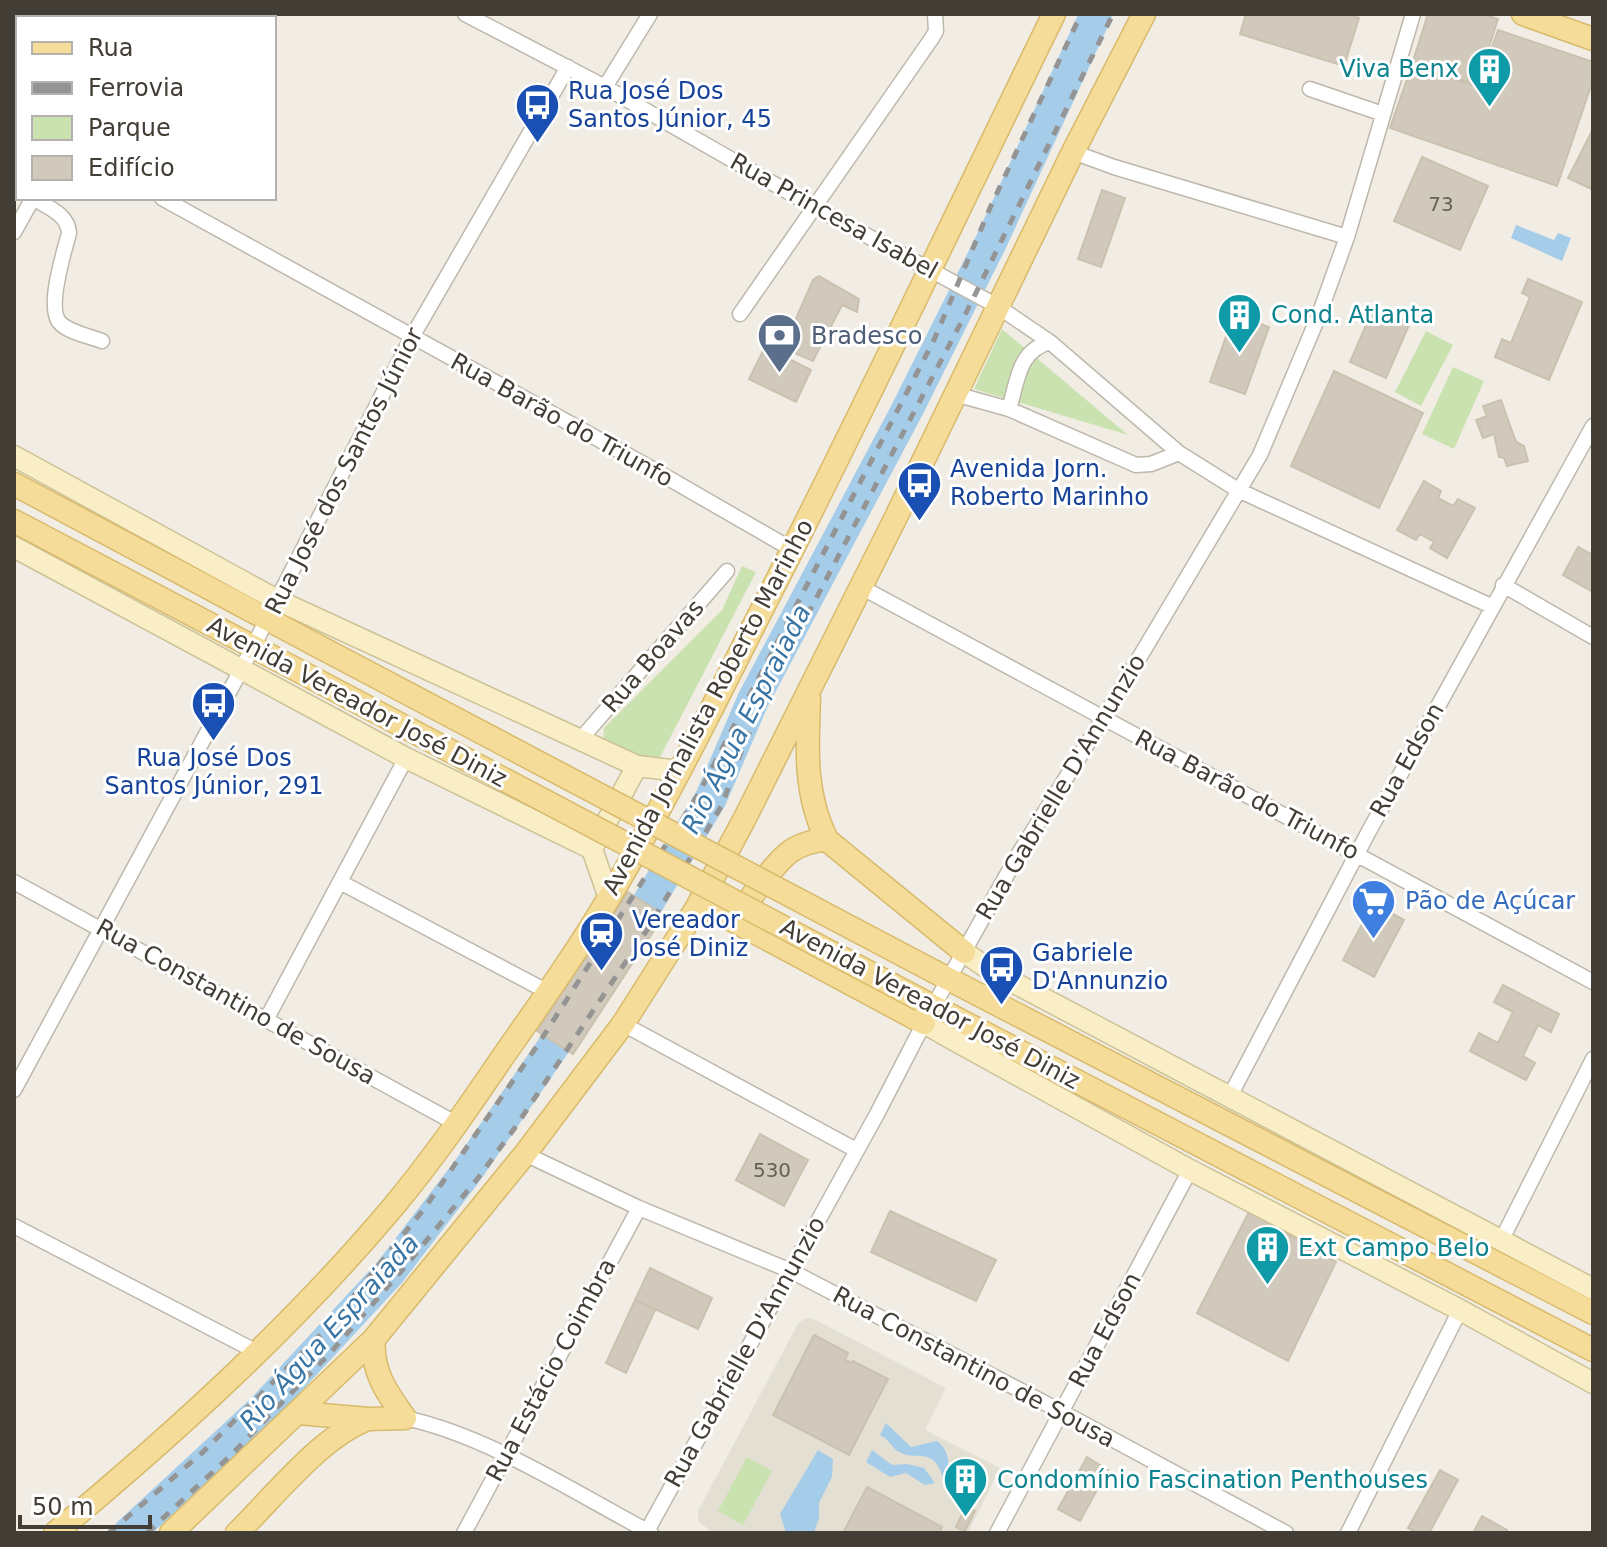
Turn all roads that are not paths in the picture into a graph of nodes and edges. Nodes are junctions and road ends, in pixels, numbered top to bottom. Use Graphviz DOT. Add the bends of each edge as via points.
graph roads {
  1 [pos="465,14"];
  2 [pos="650,14"];
  3 [pos="935,14"];
  4 [pos="1054,14"];
  5 [pos="1144,14"];
  6 [pos="1413,14"];
  7 [pos="1523,14"];
  8 [pos="1593,39"];
  9 [pos="568,67"];
  10 [pos="605,87"];
  11 [pos="1310,89"];
  12 [pos="1383,114"];
  13 [pos="1073,152"];
  14 [pos="32,200"];
  15 [pos="36,200"];
  16 [pos="166,200"];
  17 [pos="195,200"];
  18 [pos="816,208"];
  19 [pos="189,213"];
  20 [pos="14,232"];
  21 [pos="1347,237"];
  22 [pos="932,270"];
  23 [pos="994,305"];
  24 [pos="740,314"];
  25 [pos="412,337"];
  26 [pos="102,341"];
  27 [pos="1050,342"];
  28 [pos="955,394"];
  29 [pos="1009,409"];
  30 [pos="1593,426"];
  31 [pos="1179,453"];
  32 [pos="14,456"];
  33 [pos="14,484"];
  34 [pos="1238,490"];
  35 [pos="14,521"];
  36 [pos="14,547"];
  37 [pos="793,550"];
  38 [pos="727,571"];
  39 [pos="1503,585"];
  40 [pos="859,586"];
  41 [pos="1491,606"];
  42 [pos="272,610"];
  43 [pos="1593,637"];
  44 [pos="253,647"];
  45 [pos="241,670"];
  46 [pos="809,692"];
  47 [pos="1104,717"];
  48 [pos="579,741"];
  49 [pos="406,758"];
  50 [pos="637,766"];
  51 [pos="679,771"];
  52 [pos="827,840"];
  53 [pos="592,849"];
  54 [pos="1357,854"];
  55 [pos="14,882"];
  56 [pos="340,882"];
  57 [pos="609,898"];
  58 [pos="696,909"];
  59 [pos="746,927"];
  60 [pos="100,928"];
  61 [pos="964,952"];
  62 [pos="942,975"];
  63 [pos="1593,982"];
  64 [pos="548,992"];
  65 [pos="926,1010"];
  66 [pos="266,1020"];
  67 [pos="623,1024"];
  68 [pos="1593,1059"];
  69 [pos="14,1090"];
  70 [pos="1229,1098"];
  71 [pos="457,1124"];
  72 [pos="856,1150"];
  73 [pos="525,1154"];
  74 [pos="1190,1170"];
  75 [pos="639,1208"];
  76 [pos="14,1226"];
  77 [pos="1501,1241"];
  78 [pos="791,1271"];
  79 [pos="1593,1289"];
  80 [pos="1460,1310"];
  81 [pos="1593,1313"];
  82 [pos="374,1339"];
  83 [pos="1593,1350"];
  84 [pos="257,1352"];
  85 [pos="1593,1383"];
  86 [pos="1062,1412"];
  87 [pos="299,1413"];
  88 [pos="405,1418"];
  89 [pos="368,1419"];
  90 [pos="505,1455"];
  91 [pos="648,1532"];
  92 [pos="55,1533"];
  93 [pos="171,1533"];
  94 [pos="237,1533"];
  95 [pos="464,1533"];
  96 [pos="997,1533"];
  97 [pos="1286,1533"];
  98 [pos="1348,1533"];
  1 -- 9 [label="street, Rua Princesa Isabel"];
  2 -- 10 [label="street"];
  3 -- 18 [label="street" via="932,38"];
  4 -- 22 [label="main road, Avenida Jornalista Roberto Marinho"];
  5 -- 13 [label="main road"];
  6 -- 12 [label="street, Rua Gabrielle D'Annunzio"];
  7 -- 8 [label="main road"];
  9 -- 10 [label="street, Rua Princesa Isabel"];
  9 -- 25 [label="street, Rua José dos Santos Júnior"];
  10 -- 18 [label="street, Rua Princesa Isabel"];
  11 -- 12 [label="street"];
  12 -- 21 [label="street, Rua Gabrielle D'Annunzio"];
  13 -- 21 [label="street"];
  13 -- 23 [label="main road"];
  14 -- 20 [label="street"];
  15 -- 26 [label="street" via="68,224 53,306 57,321"];
  16 -- 19 [label="street, Rua Barão do Triunfo"];
  17 -- 19 [label="street"];
  18 -- 22 [label="street, Rua Princesa Isabel"];
  18 -- 24 [label="street"];
  19 -- 25 [label="street, Rua Barão do Triunfo"];
  21 -- 34 [label="street, Rua Gabrielle D'Annunzio" via="1260,455"];
  22 -- 23 [label="street, Rua Princesa Isabel"];
  22 -- 37 [label="main road, Avenida Jornalista Roberto Marinho"];
  23 -- 27 [label="street, Rua Princesa Isabel"];
  23 -- 28 [label="main road"];
  25 -- 37 [label="street, Rua Barão do Triunfo"];
  25 -- 42 [label="street, Rua José dos Santos Júnior"];
  27 -- 29 [label="street" via="1024,357"];
  27 -- 31 [label="street, Rua Princesa Isabel"];
  28 -- 29 [label="street"];
  28 -- 40 [label="main road"];
  29 -- 31 [label="street" via="1136,465"];
  30 -- 39 [label="street, Rua Edson"];
  31 -- 34 [label="street, Rua Princesa Isabel"];
  32 -- 42 [label="street, Avenida Vereador José Diniz"];
  33 -- 42 [label="main road, Avenida Vereador José Diniz"];
  34 -- 41 [label="street, Rua Princesa Isabel"];
  34 -- 47 [label="street, Rua Gabrielle D'Annunzio"];
  35 -- 44 [label="main road, Avenida Vereador José Diniz"];
  36 -- 45 [label="street, Avenida Vereador José Diniz"];
  37 -- 51 [label="main road, Avenida Jornalista Roberto Marinho"];
  38 -- 48 [label="street, Rua Boavas"];
  39 -- 41 [label="street, Rua Edson"];
  39 -- 43 [label="street"];
  40 -- 46 [label="main road"];
  40 -- 47 [label="street, Rua Barão do Triunfo"];
  41 -- 54 [label="street, Rua Edson"];
  42 -- 44 [label="street, Rua José dos Santos Júnior"];
  42 -- 48 [label="street, Avenida Vereador José Diniz"];
  42 -- 62 [label="main road, Avenida Vereador José Diniz, bridge" via="316,645"];
  44 -- 45 [label="street, Rua José dos Santos Júnior"];
  44 -- 65 [label="main road, Avenida Vereador José Diniz, bridge"];
  45 -- 49 [label="street, Avenida Vereador José Diniz"];
  45 -- 60 [label="street, Rua José dos Santos Júnior"];
  46 -- 52 [label="main road" via="807,776 816,819"];
  46 -- 58 [label="main road"];
  47 -- 54 [label="street, Rua Barão do Triunfo"];
  47 -- 61 [label="street, Rua Gabrielle D'Annunzio"];
  48 -- 50 [label="street, Avenida Vereador José Diniz"];
  49 -- 53 [label="street, Avenida Vereador José Diniz"];
  49 -- 56 [label="street"];
  50 -- 51 [label="street, Avenida Vereador José Diniz"];
  50 -- 53 [label="street"];
  51 -- 57 [label="main road, Avenida Jornalista Roberto Marinho"];
  52 -- 59 [label="main road" via="790,851 776,866 744,910"];
  52 -- 61 [label="main road"];
  53 -- 57 [label="street"];
  54 -- 63 [label="street, Rua Barão do Triunfo"];
  54 -- 70 [label="street, Rua Edson"];
  55 -- 60 [label="street, Rua Constantino de Sousa"];
  56 -- 64 [label="street"];
  56 -- 66 [label="street"];
  57 -- 64 [label="main road, Avenida Jornalista Roberto Marinho"];
  58 -- 59 [label="main road" via="719,913"];
  58 -- 67 [label="main road"];
  59 -- 65 [label="main road"];
  60 -- 66 [label="street, Rua Constantino de Sousa"];
  60 -- 69 [label="street, Rua José dos Santos Júnior"];
  61 -- 62 [label="street, Rua Gabrielle D'Annunzio"];
  61 -- 70 [label="street"];
  62 -- 65 [label="street, Rua Gabrielle D'Annunzio"];
  62 -- 81 [label="main road, Avenida Vereador José Diniz"];
  64 -- 71 [label="main road, Avenida Jornalista Roberto Marinho"];
  65 -- 72 [label="street, Rua Gabrielle D'Annunzio"];
  65 -- 74 [label="street, Avenida Vereador José Diniz"];
  65 -- 83 [label="main road, Avenida Vereador José Diniz"];
  66 -- 71 [label="street, Rua Constantino de Sousa"];
  67 -- 72 [label="street"];
  67 -- 73 [label="main road"];
  68 -- 77 [label="street"];
  70 -- 77 [label="street"];
  71 -- 84 [label="main road, Avenida Jornalista Roberto Marinho" via="385,1216"];
  72 -- 78 [label="street, Rua Gabrielle D'Annunzio"];
  73 -- 75 [label="street, Rua Constantino de Sousa"];
  73 -- 82 [label="main road"];
  74 -- 80 [label="street, Avenida Vereador José Diniz"];
  74 -- 86 [label="street, Rua Edson"];
  75 -- 78 [label="street, Rua Constantino de Sousa"];
  75 -- 90 [label="street, Rua Estácio Coimbra"];
  76 -- 84 [label="street"];
  77 -- 79 [label="street"];
  78 -- 86 [label="street, Rua Constantino de Sousa"];
  78 -- 91 [label="street, Rua Gabrielle D'Annunzio"];
  80 -- 85 [label="street, Avenida Vereador José Diniz"];
  80 -- 98 [label="street"];
  82 -- 87 [label="main road"];
  82 -- 88 [label="main road" via="379,1380"];
  84 -- 92 [label="main road, Avenida Jornalista Roberto Marinho"];
  86 -- 96 [label="street, Rua Edson"];
  86 -- 97 [label="street, Rua Constantino de Sousa"];
  87 -- 89 [label="main road"];
  87 -- 93 [label="main road"];
  88 -- 89 [label="main road"];
  88 -- 90 [label="street" via="439,1425"];
  89 -- 94 [label="main road" via="349,1427 313,1457"];
  90 -- 91 [label="street"];
  90 -- 95 [label="street, Rua Estácio Coimbra"];
}
